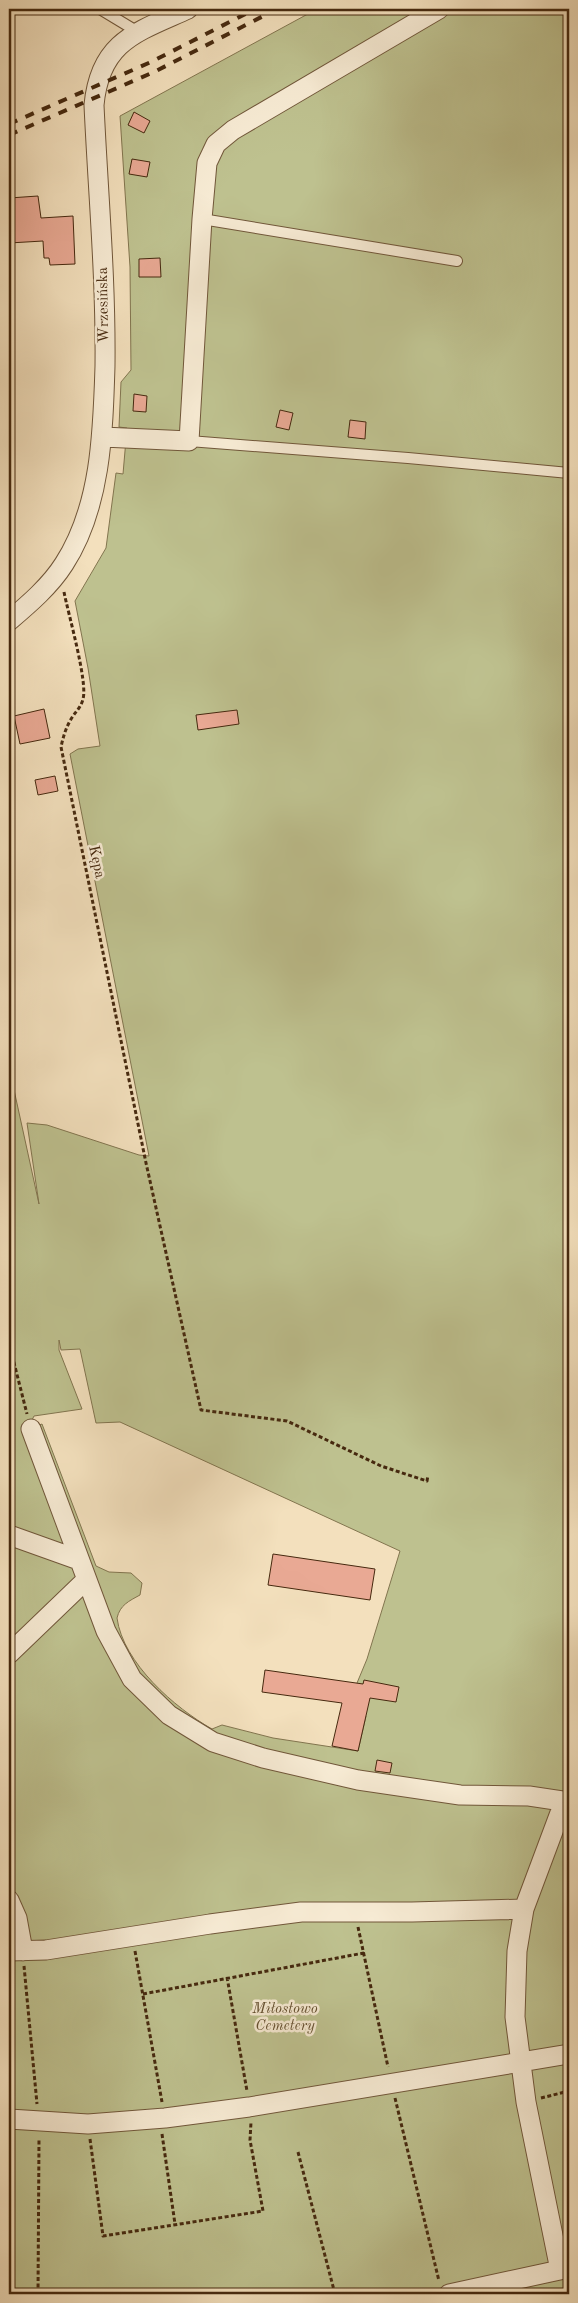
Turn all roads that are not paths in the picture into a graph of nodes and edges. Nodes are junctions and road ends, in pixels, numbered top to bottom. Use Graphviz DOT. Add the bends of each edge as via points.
graph roads {
  1 [pos="100,9"];
  2 [pos="188,9"];
  3 [pos="438,9"];
  4 [pos="138,32"];
  5 [pos="202,219"];
  6 [pos="457,261"];
  7 [pos="103,437"];
  8 [pos="189,441"];
  9 [pos="569,473"];
  10 [pos="9,621"];
  11 [pos="31,1429"];
  12 [pos="9,1535"];
  13 [pos="79,1560"];
  14 [pos="86,1580"];
  15 [pos="9,1654"];
  16 [pos="566,1802"];
  17 [pos="9,1900"];
  18 [pos="524,1909"];
  19 [pos="16,1951"];
  20 [pos="569,2054"];
  21 [pos="520,2062"];
  22 [pos="9,2119"];
  23 [pos="565,2269"];
  24 [pos="445,2292"];
  1 -- 4 [label="lane"];
  2 -- 4 [label="street, Wrzesińska"];
  3 -- 5 [label="street" via="223,137 207,163"];
  4 -- 7 [label="street, Wrzesińska" via="111,52 97,87 94,105 103,246"];
  5 -- 6 [label="lane"];
  5 -- 8 [label="street"];
  7 -- 8 [label="street"];
  7 -- 10 [label="street, Wrzesińska" via="85,519 75,543 59,571"];
  8 -- 9 [label="lane"];
  11 -- 13 [label="street"];
  12 -- 13 [label="street"];
  13 -- 14 [label="street"];
  14 -- 15 [label="street"];
  14 -- 16 [label="street" via="106,1632 132,1679 169,1715 213,1742 263,1758 358,1780 460,1795 528,1796"];
  16 -- 18 [label="street"];
  17 -- 19 [label="street" via="17,1918"];
  18 -- 19 [label="street" via="300,1912 46,1950"];
  18 -- 21 [label="street" via="514,1986"];
  20 -- 21 [label="street"];
  21 -- 22 [label="street" via="249,2107 162,2118 88,2124"];
  21 -- 23 [label="street" via="526,2102"];
  23 -- 24 [label="street"];
}
